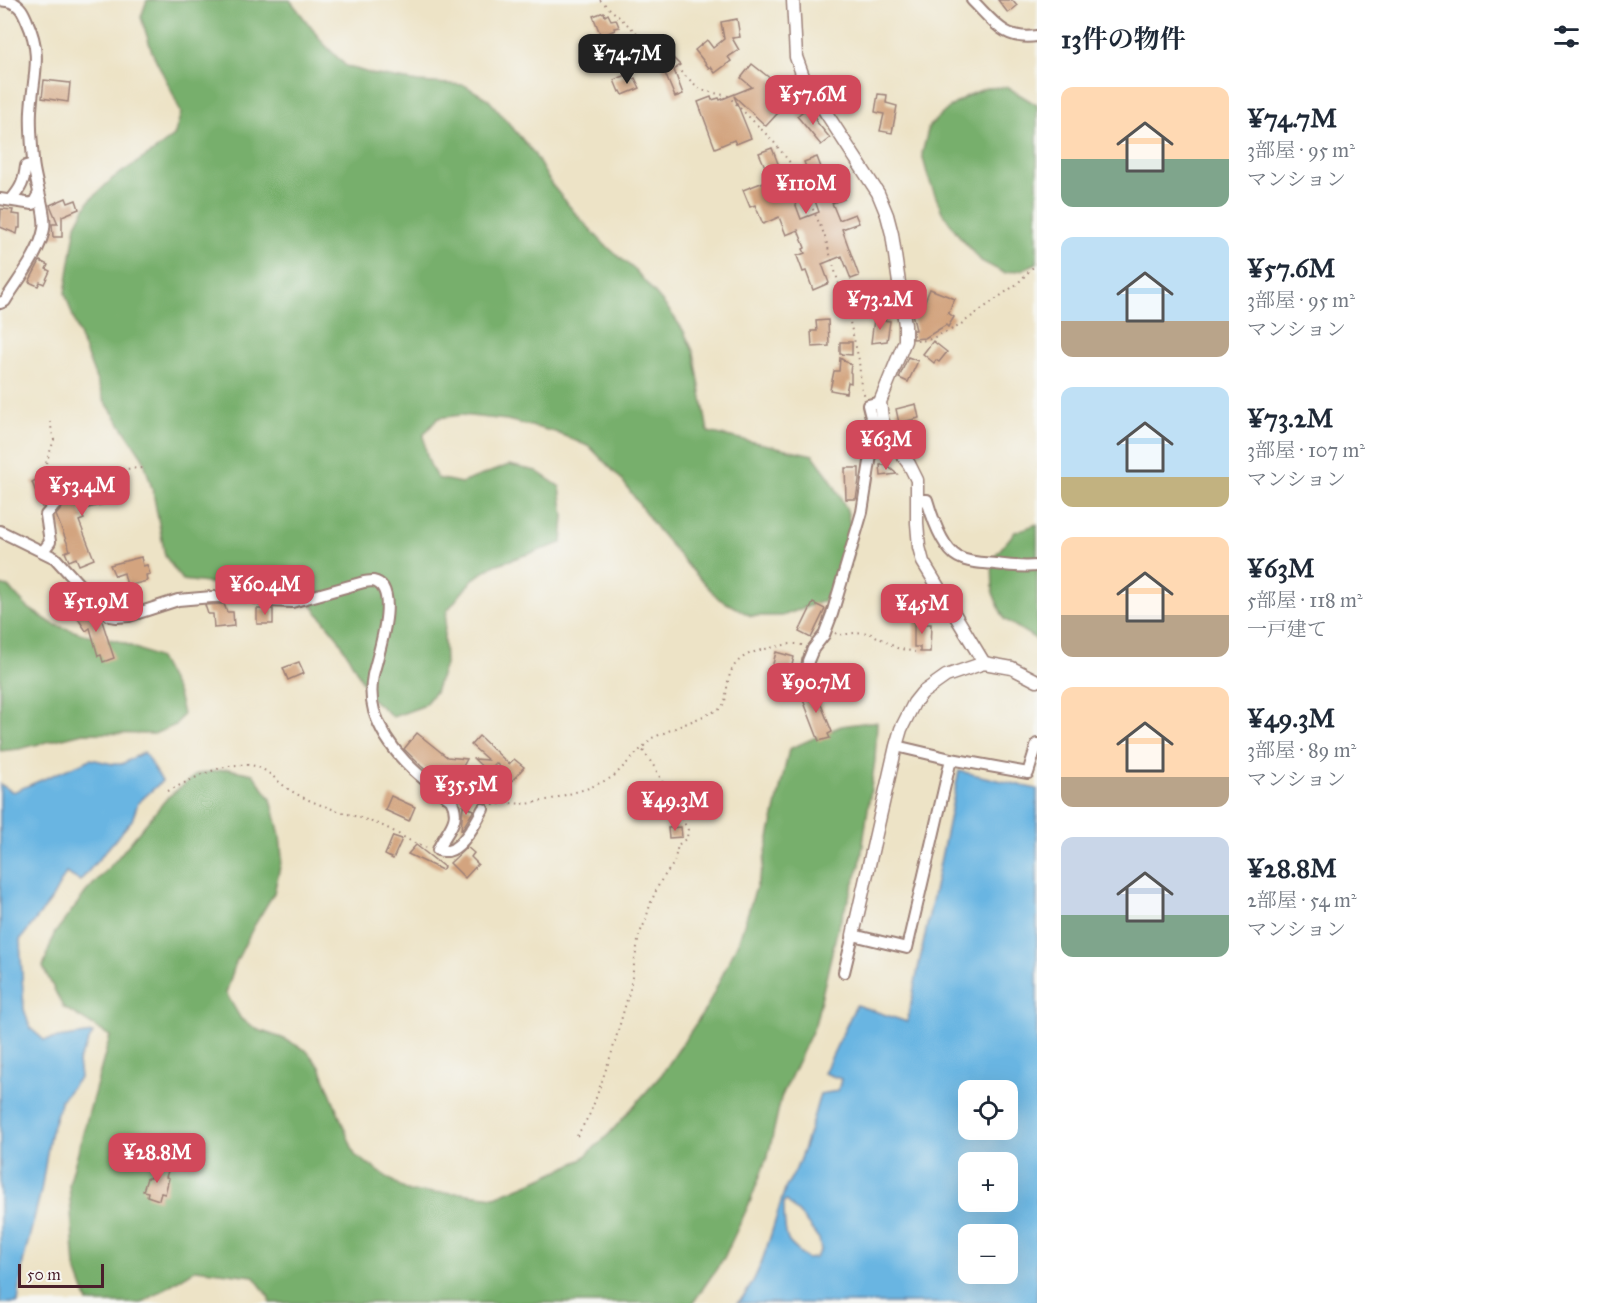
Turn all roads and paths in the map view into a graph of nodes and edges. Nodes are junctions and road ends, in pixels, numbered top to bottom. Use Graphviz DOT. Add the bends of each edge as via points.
graph roads {
  1 [pos="0,0"];
  2 [pos="600,0"];
  3 [pos="793,0"];
  4 [pos="972,0"];
  5 [pos="1037,36"];
  6 [pos="33,164"];
  7 [pos="39,193"];
  8 [pos="5,200"];
  9 [pos="1037,263"];
  10 [pos="0,303"];
  11 [pos="905,341"];
  12 [pos="874,403"];
  13 [pos="50,422"];
  14 [pos="142,468"];
  15 [pos="54,481"];
  16 [pos="918,500"];
  17 [pos="0,531"];
  18 [pos="43,551"];
  19 [pos="1037,566"];
  20 [pos="828,625"];
  21 [pos="813,649"];
  22 [pos="915,652"];
  23 [pos="984,663"];
  24 [pos="807,680"];
  25 [pos="1037,681"];
  26 [pos="1037,744"];
  27 [pos="896,746"];
  28 [pos="642,749"];
  29 [pos="951,759"];
  30 [pos="168,791"];
  31 [pos="483,809"];
  32 [pos="438,850"];
  33 [pos="853,935"];
  34 [pos="844,972"];
  35 [pos="577,1136"];
  1 -- 6 [label="street" via="19,6 36,48 30,114"];
  2 -- 12 [label="path" via="701,90 728,96 795,169 824,234 849,318 861,387"];
  3 -- 11 [label="street" via="796,57 804,79 878,193 887,215"];
  4 -- 5 [label="street" via="1008,33"];
  6 -- 7 [label="street"];
  6 -- 8 [label="street" via="26,166 21,188"];
  7 -- 8 [label="street" via="33,204"];
  7 -- 10 [label="street" via="45,225 42,237 5,301"];
  9 -- 11 [label="path" via="1017,284 957,327 928,340"];
  11 -- 12 [label="street"];
  12 -- 16 [label="street" via="890,439 917,480"];
  12 -- 20 [label="street" via="872,449 862,512"];
  13 -- 15 [label="path" via="54,440 44,469"];
  14 -- 15 [label="path" via="78,471"];
  15 -- 18 [label="street" via="61,498 46,515 50,542"];
  16 -- 19 [label="street" via="927,500 935,525 957,556 975,562"];
  16 -- 23 [label="street" via="923,562"];
  17 -- 18 [label="street"];
  18 -- 32 [label="street" via="94,601 117,617 177,600 248,596 292,602 364,582 380,585 388,604 373,676 373,709 396,752 454,805 453,822"];
  20 -- 21 [label="street"];
  20 -- 22 [label="path" via="836,634 872,634 897,648"];
  21 -- 24 [label="street"];
  21 -- 28 [label="path" via="796,643 756,650 741,657 732,668 726,701 720,710 652,738"];
  23 -- 25 [label="street" via="1012,668"];
  23 -- 27 [label="street" via="946,676 922,693 909,711"];
  26 -- 29 [label="street" via="1029,773"];
  27 -- 29 [label="street"];
  27 -- 33 [label="street"];
  28 -- 31 [label="path" via="613,777 589,788 527,804 506,803"];
  28 -- 35 [label="path" via="689,834 678,844 674,863 651,902 639,935 630,989 612,1052 591,1112"];
  29 -- 33 [label="street" via="907,948"];
  30 -- 32 [label="path" via="222,768 254,766 310,801"];
  31 -- 32 [label="street" via="456,848"];
  33 -- 34 [label="street"];
}
